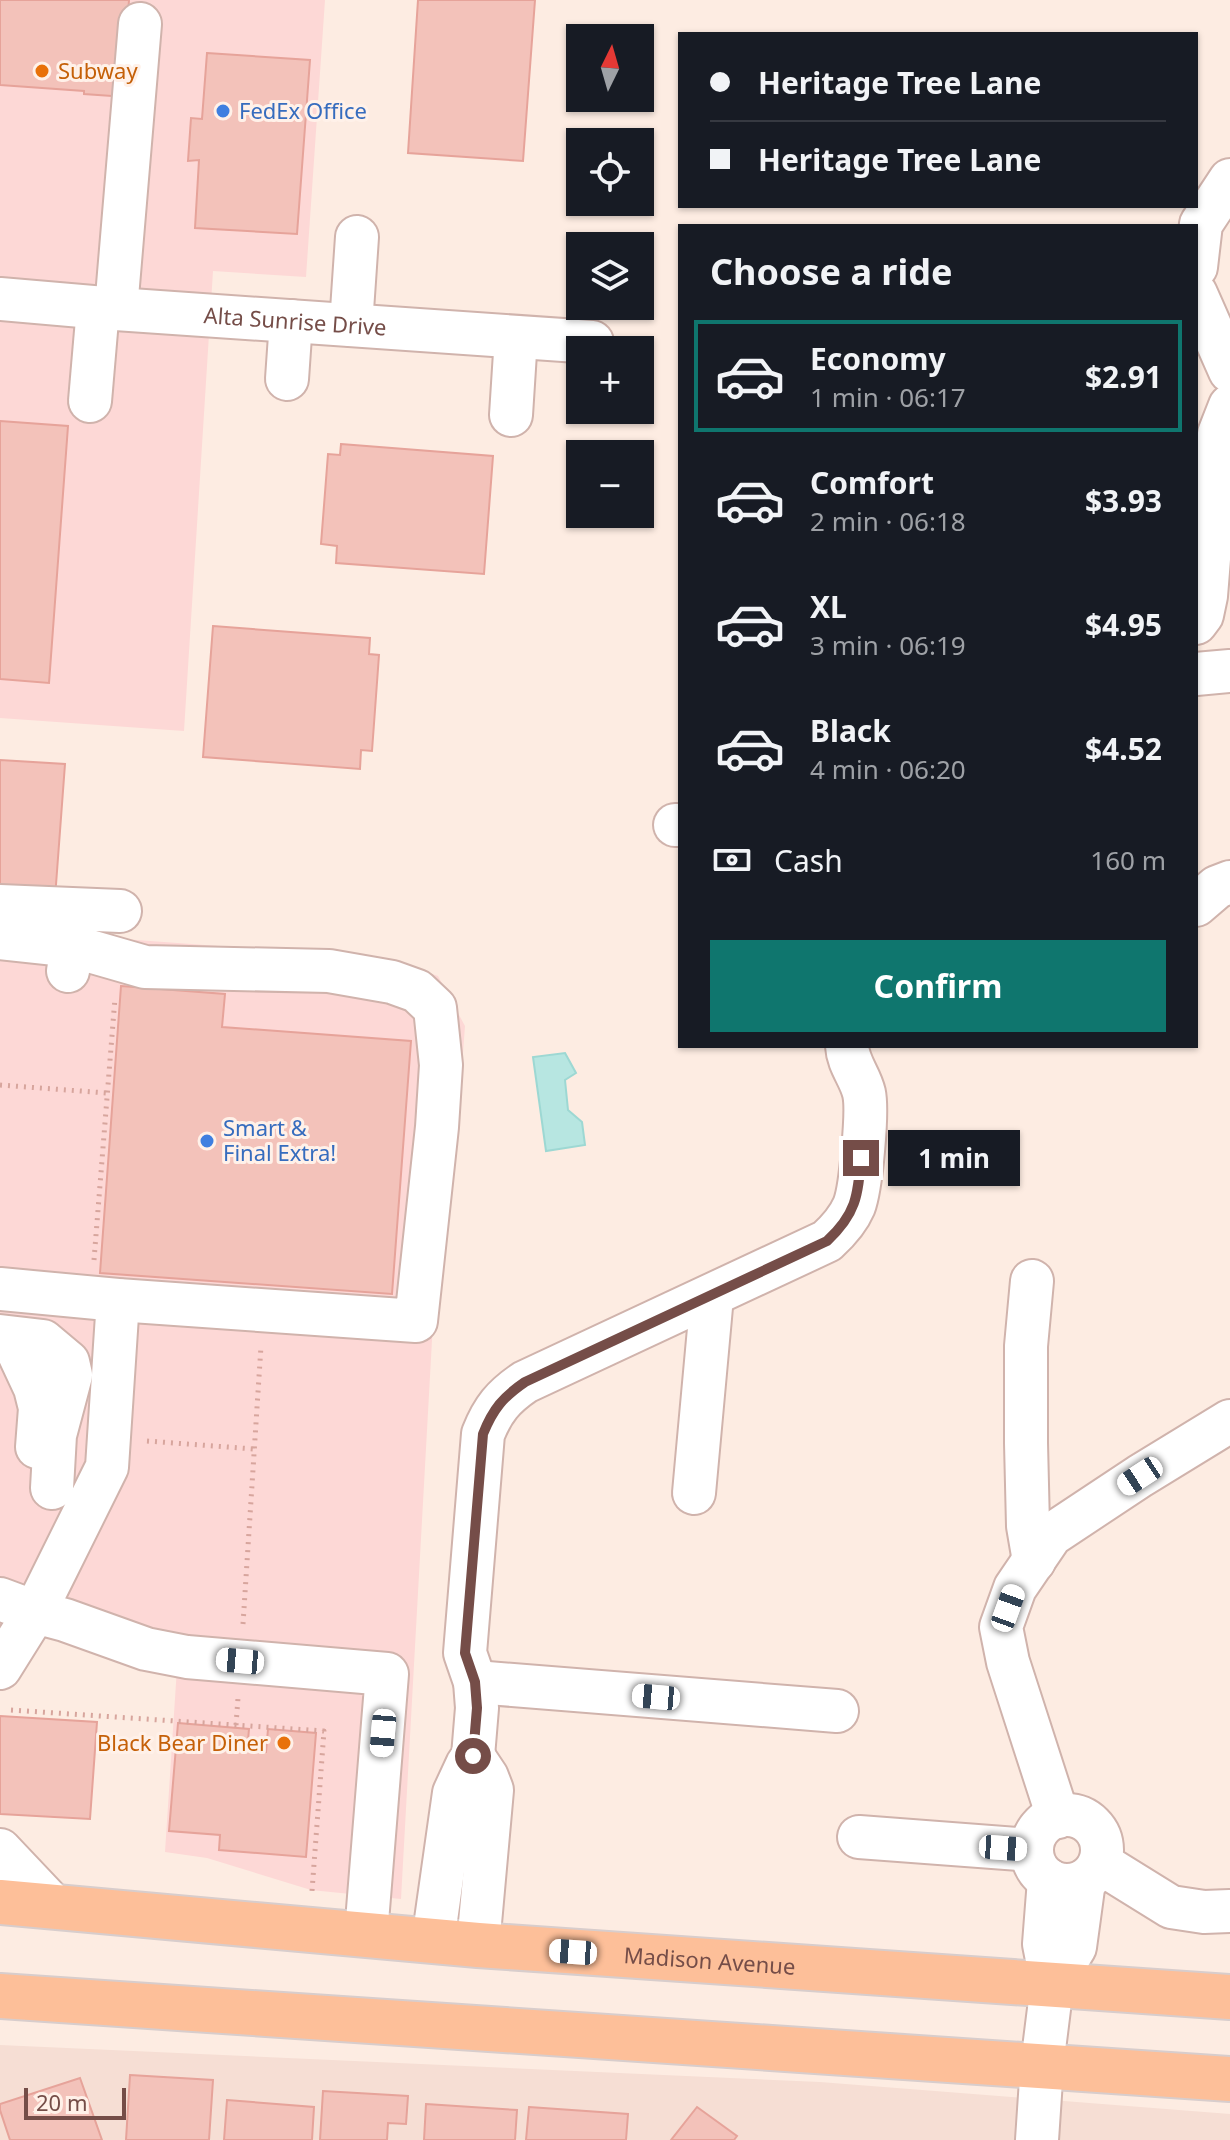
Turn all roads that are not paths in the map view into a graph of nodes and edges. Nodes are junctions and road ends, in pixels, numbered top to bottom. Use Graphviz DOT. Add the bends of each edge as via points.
graph roads {
  1 [pos="140,24"];
  2 [pos="1230,180"];
  3 [pos="357,237"];
  4 [pos="1198,250"];
  5 [pos="0,299"];
  6 [pos="1198,299"];
  7 [pos="107,309"];
  8 [pos="291,321"];
  9 [pos="351,325"];
  10 [pos="516,337"];
  11 [pos="566,340"];
  12 [pos="1230,371"];
  13 [pos="287,379"];
  14 [pos="90,401"];
  15 [pos="1230,406"];
  16 [pos="511,415"];
  17 [pos="1198,620"];
  18 [pos="1230,671"];
  19 [pos="1198,674"];
  20 [pos="1230,882"];
  21 [pos="1198,903"];
  22 [pos="0,906"];
  23 [pos="120,911"];
  24 [pos="0,938"];
  25 [pos="847,1048"];
  26 [pos="1032,1281"];
  27 [pos="105,1286"];
  28 [pos="0,1289"];
  29 [pos="712,1296"];
  30 [pos="6,1337"];
  31 [pos="1230,1421"];
  32 [pos="42,1487"];
  33 [pos="694,1493"];
  34 [pos="1034,1561"];
  35 [pos="17,1605"];
  36 [pos="0,1668"];
  37 [pos="475,1682"];
  38 [pos="837,1711"];
  39 [pos="473,1756"];
  40 [pos="1058,1817"];
  41 [pos="859,1837"];
  42 [pos="0,1850"];
  43 [pos="1066,1869"];
  44 [pos="0,1902"];
  45 [pos="53,1906"];
  46 [pos="1230,1911"];
  47 [pos="366,1934"];
  48 [pos="433,1941"];
  49 [pos="478,1945"];
  50 [pos="1052,1985"];
  51 [pos="0,1996"];
  52 [pos="1230,1997"];
  53 [pos="1042,2065"];
  54 [pos="1230,2079"];
  55 [pos="1037,2140"];
  1 -- 7 [label="street"];
  2 -- 4 [label="street" via="1201,224"];
  3 -- 9 [label="street"];
  5 -- 7 [label="street, Alta Sunrise Drive"];
  6 -- 12 [label="street"];
  7 -- 8 [label="street, Alta Sunrise Drive"];
  7 -- 14 [label="street"];
  8 -- 9 [label="street, Alta Sunrise Drive"];
  8 -- 13 [label="street"];
  9 -- 10 [label="street, Alta Sunrise Drive"];
  10 -- 11 [label="street, Alta Sunrise Drive"];
  10 -- 16 [label="street"];
  15 -- 17 [label="street" via="1219,434 1206,596"];
  18 -- 19 [label="street"];
  20 -- 21 [label="street"];
  22 -- 23 [label="street"];
  24 -- 27 [label="street" via="70,960 329,971 392,982 417,991 435,1008 441,1065 416,1321 263,1310"];
  25 -- 29 [label="street" via="866,1104 854,1206 827,1241"];
  26 -- 34 [label="street" via="1026,1443"];
  27 -- 28 [label="street"];
  27 -- 35 [label="street" via="107,1467"];
  29 -- 33 [label="street"];
  29 -- 37 [label="street" via="525,1382 490,1415 483,1434 465,1653"];
  30 -- 32 [label="street" via="35,1388 40,1408"];
  31 -- 34 [label="street" via="1051,1535"];
  34 -- 40 [label="street" via="1015,1588 1001,1627"];
  35 -- 36 [label="street"];
  35 -- 47 [label="street" via="146,1649 187,1657 387,1674"];
  37 -- 38 [label="street"];
  37 -- 39 [label="street"];
  39 -- 48 [label="street" via="454,1793"];
  39 -- 49 [label="street" via="492,1790"];
  40 -- 43 [label="street" via="1034,1838"];
  40 -- 43 [label="street" via="1069,1815 1089,1823 1101,1841 1102,1852"];
  41 -- 43 [label="street"];
  42 -- 45 [label="street"];
  43 -- 46 [label="street" via="1171,1907"];
  43 -- 50 [label="street" via="1044,1944"];
  44 -- 45 [label="main road, Madison Avenue"];
  45 -- 47 [label="main road, Madison Avenue"];
  47 -- 48 [label="main road, Madison Avenue"];
  48 -- 49 [label="main road, Madison Avenue"];
  49 -- 50 [label="main road, Madison Avenue"];
  50 -- 52 [label="main road, Madison Avenue"];
  50 -- 53 [label="street"];
  51 -- 53 [label="main road"];
  53 -- 54 [label="main road"];
  53 -- 55 [label="street"];
}
